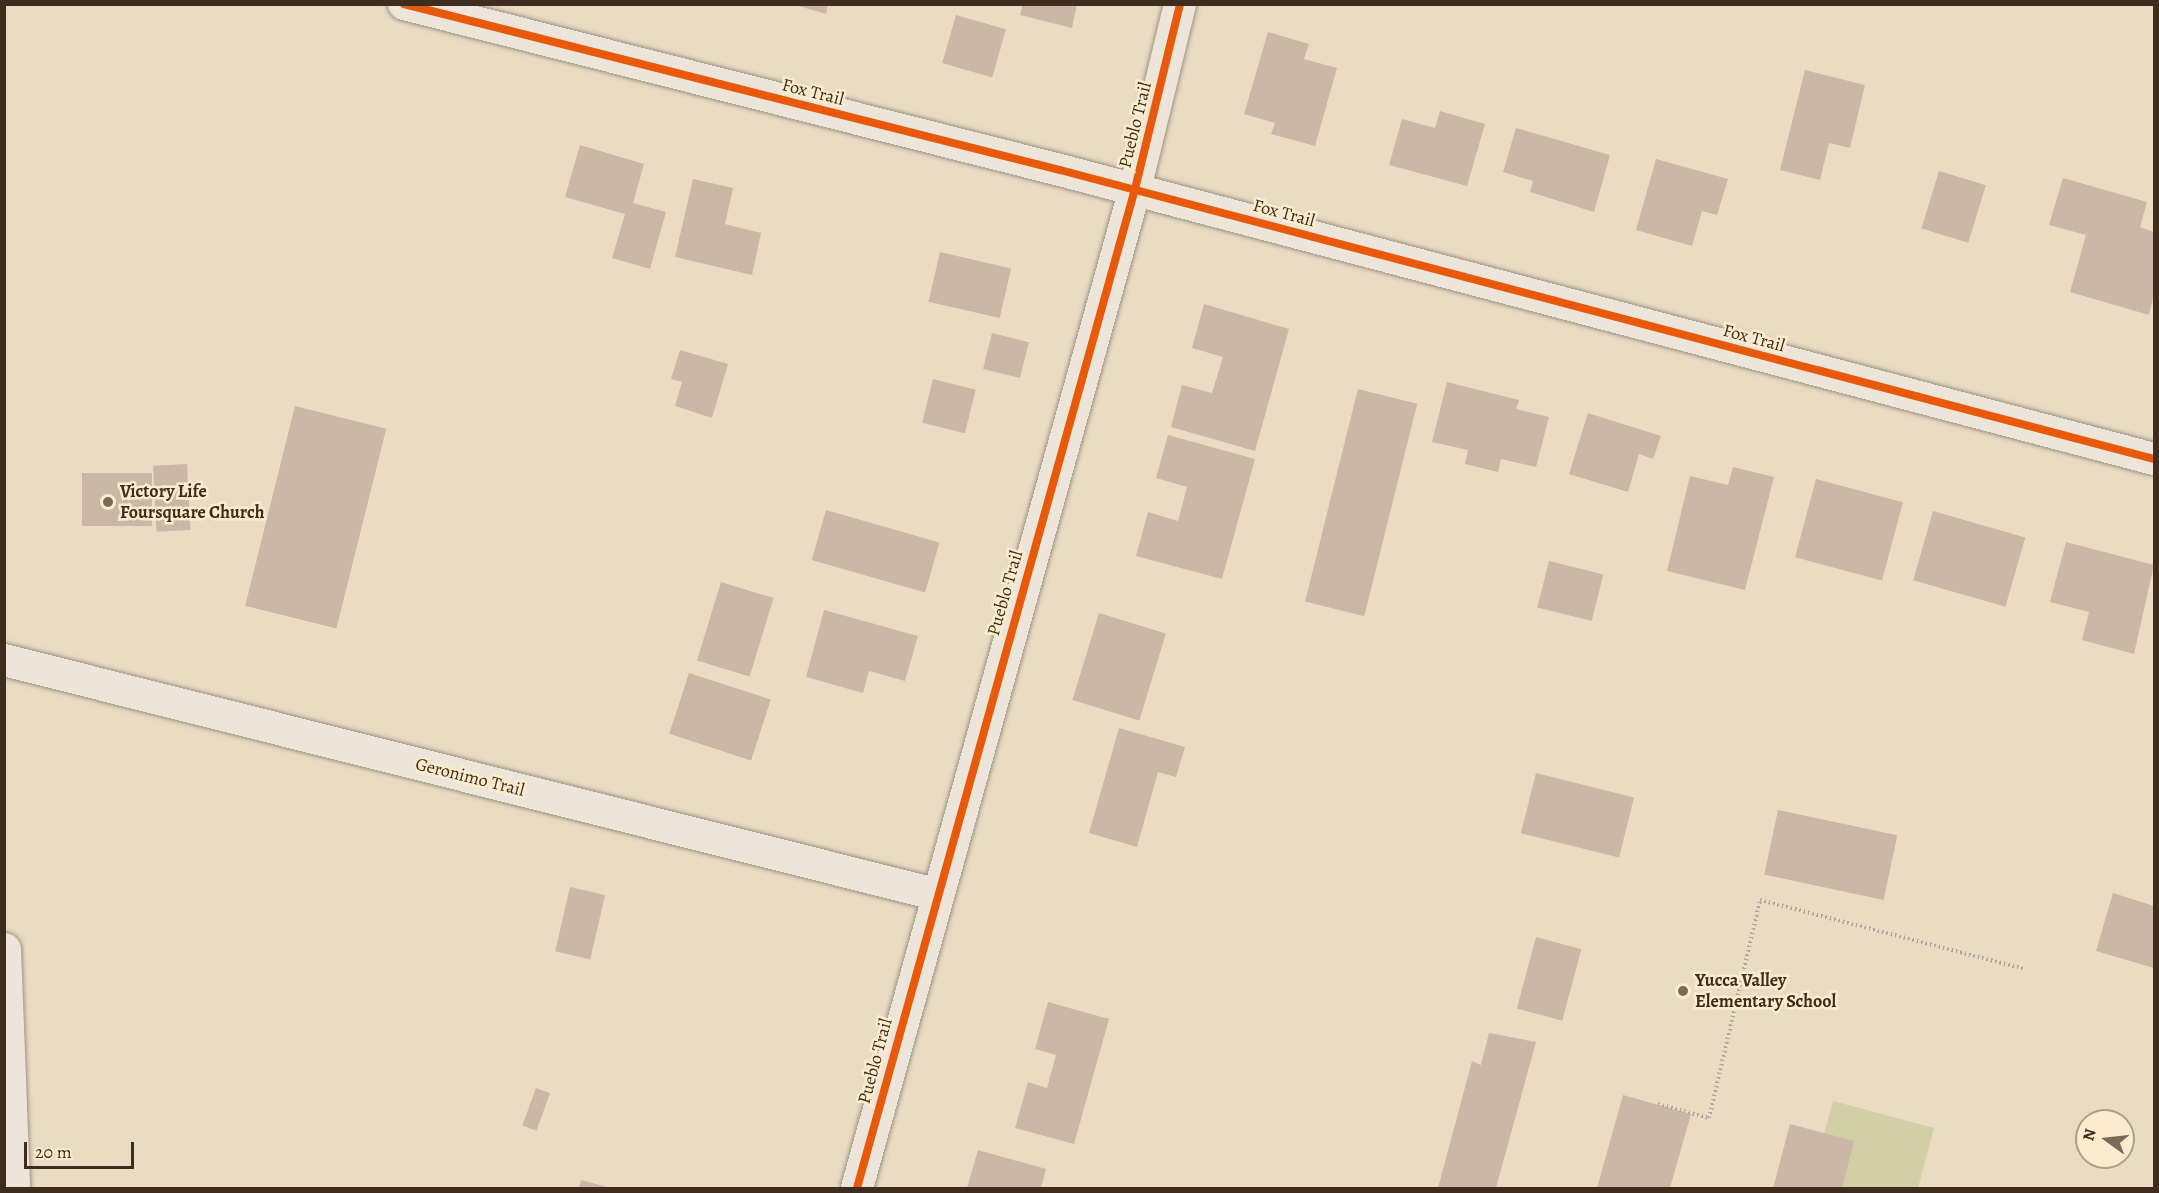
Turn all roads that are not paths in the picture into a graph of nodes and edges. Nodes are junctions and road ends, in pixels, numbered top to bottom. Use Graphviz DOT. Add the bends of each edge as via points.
graph roads {
  1 [pos="404,4"];
  2 [pos="1180,4"];
  3 [pos="1135,189"];
  4 [pos="2154,459"];
  5 [pos="4,660"];
  6 [pos="934,894"];
  7 [pos="4,949"];
  8 [pos="13,1188"];
  9 [pos="857,1188"];
  1 -- 3 [label="street, Fox Trail"];
  2 -- 3 [label="street, Pueblo Trail"];
  3 -- 4 [label="street, Fox Trail"];
  3 -- 6 [label="street, Pueblo Trail"];
  5 -- 6 [label="street, Geronimo Trail"];
  6 -- 9 [label="street, Pueblo Trail"];
  7 -- 8 [label="street"];
}
